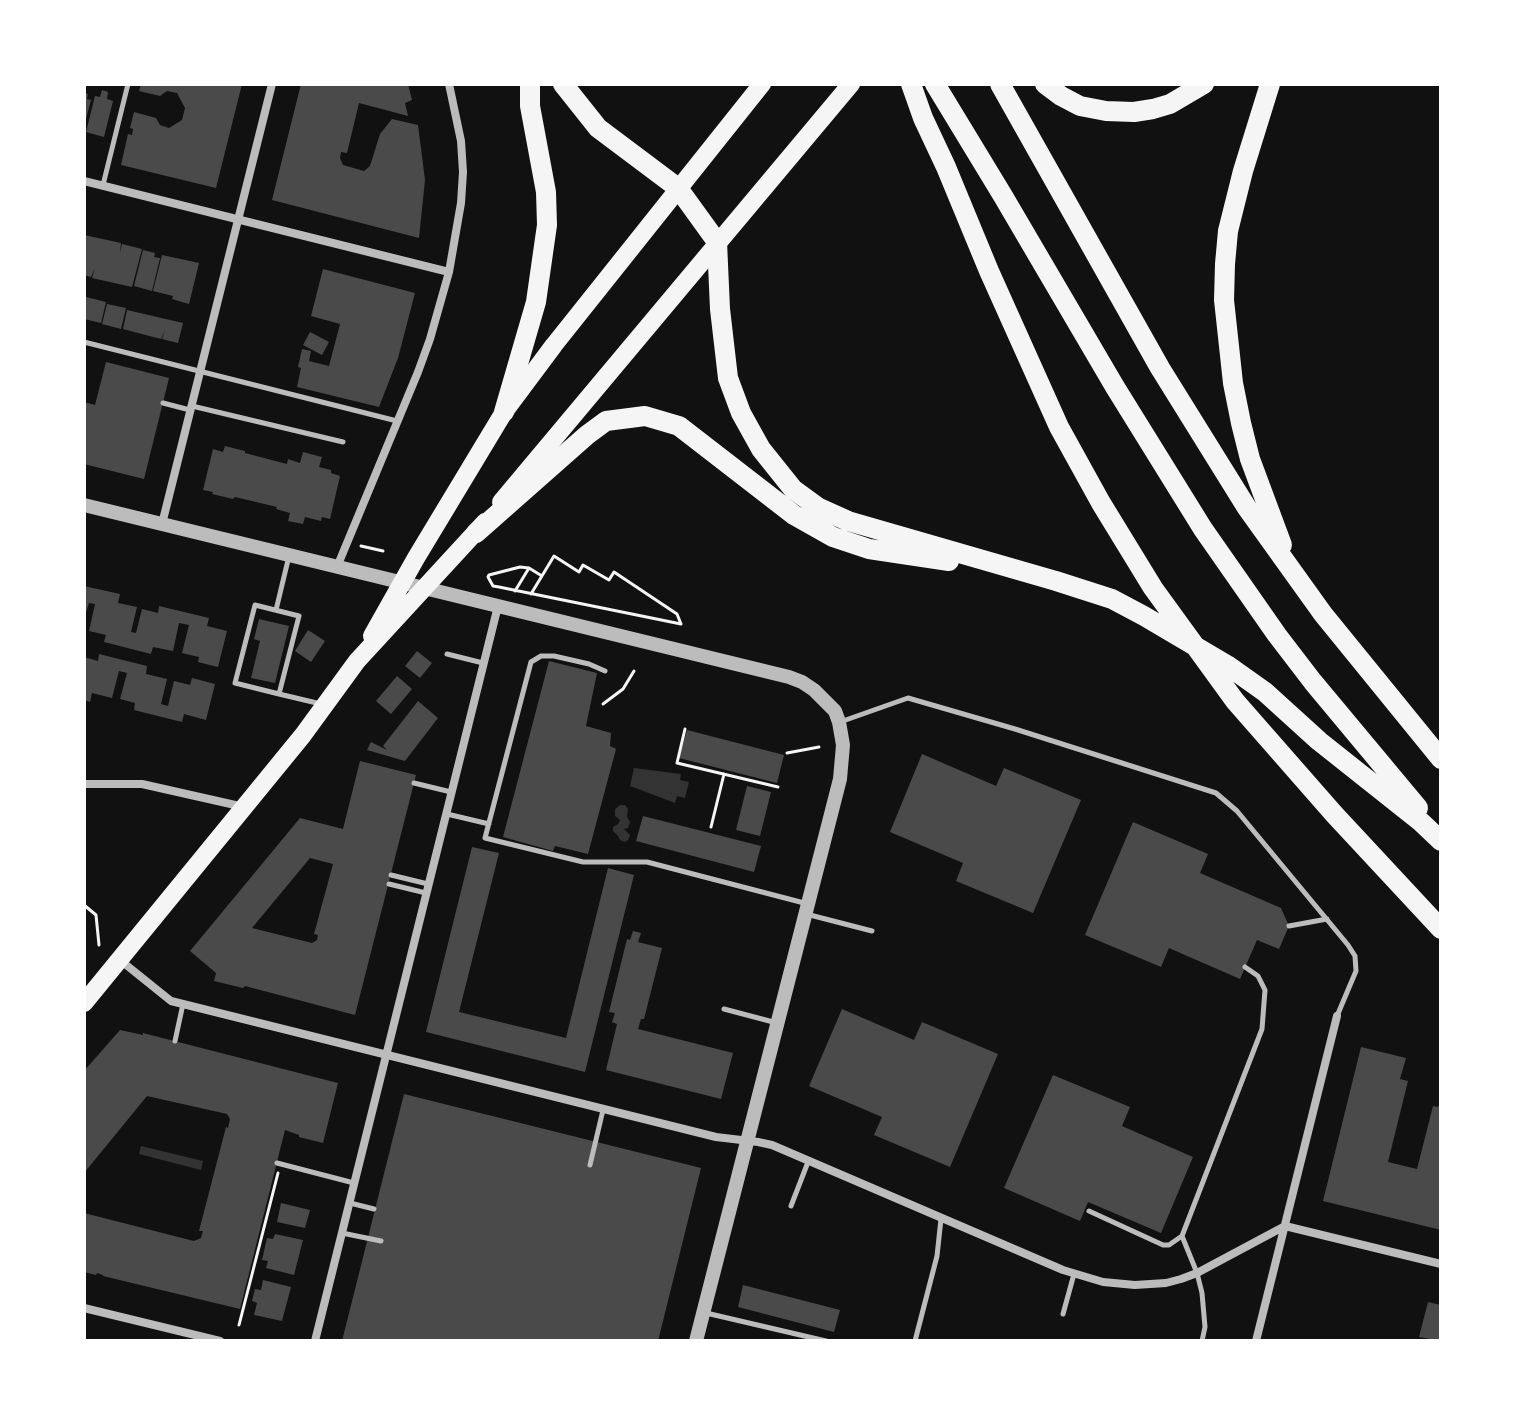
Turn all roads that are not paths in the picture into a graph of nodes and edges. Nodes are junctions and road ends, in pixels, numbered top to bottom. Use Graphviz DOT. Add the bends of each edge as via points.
graph roads {
  1 [pos="128,84"];
  2 [pos="272,84"];
  3 [pos="449,84"];
  4 [pos="530,84"];
  5 [pos="563,84"];
  6 [pos="762,84"];
  7 [pos="911,84"];
  8 [pos="935,84"];
  9 [pos="1000,84"];
  10 [pos="1045,84"];
  11 [pos="1204,84"];
  12 [pos="1270,84"];
  13 [pos="847,88"];
  14 [pos="84,181"];
  15 [pos="103,185"];
  16 [pos="678,188"];
  17 [pos="238,219"];
  18 [pos="717,242"];
  19 [pos="449,272"];
  20 [pos="84,342"];
  21 [pos="200,372"];
  22 [pos="163,403"];
  23 [pos="191,408"];
  24 [pos="504,412"];
  25 [pos="398,421"];
  26 [pos="343,442"];
  27 [pos="84,505"];
  28 [pos="162,524"];
  29 [pos="476,533"];
  30 [pos="289,555"];
  31 [pos="337,567"];
  32 [pos="1020,570"];
  33 [pos="1293,575"];
  34 [pos="402,583"];
  35 [pos="425,588"];
  36 [pos="498,606"];
  37 [pos="276,610"];
  38 [pos="447,654"];
  39 [pos="357,661"];
  40 [pos="483,663"];
  41 [pos="605,671"];
  42 [pos="1382,687"];
  43 [pos="279,694"];
  44 [pos="325,705"];
  45 [pos="839,722"];
  46 [pos="1441,738"];
  47 [pos="1441,759"];
  48 [pos="414,783"];
  49 [pos="84,784"];
  50 [pos="451,792"];
  51 [pos="245,807"];
  52 [pos="446,814"];
  53 [pos="489,824"];
  54 [pos="1441,834"];
  55 [pos="1441,841"];
  56 [pos="391,875"];
  57 [pos="389,884"];
  58 [pos="427,888"];
  59 [pos="807,909"];
  60 [pos="1327,919"];
  61 [pos="1289,926"];
  62 [pos="1441,929"];
  63 [pos="872,931"];
  64 [pos="119,960"];
  65 [pos="1245,967"];
  66 [pos="84,1003"];
  67 [pos="183,1004"];
  68 [pos="724,1009"];
  69 [pos="1337,1016"];
  70 [pos="777,1023"];
  71 [pos="175,1041"];
  72 [pos="386,1055"];
  73 [pos="604,1109"];
  74 [pos="747,1141"];
  75 [pos="809,1161"];
  76 [pos="278,1164"];
  77 [pos="590,1165"];
  78 [pos="354,1183"];
  79 [pos="349,1202"];
  80 [pos="791,1206"];
  81 [pos="374,1209"];
  82 [pos="1089,1211"];
  83 [pos="941,1218"];
  84 [pos="1285,1226"];
  85 [pos="341,1232"];
  86 [pos="1182,1236"];
  87 [pos="381,1241"];
  88 [pos="1441,1264"];
  89 [pos="1197,1273"];
  90 [pos="1074,1274"];
  91 [pos="84,1308"];
  92 [pos="703,1312"];
  93 [pos="1063,1314"];
  94 [pos="220,1341"];
  95 [pos="315,1341"];
  96 [pos="696,1341"];
  97 [pos="826,1341"];
  98 [pos="915,1341"];
  99 [pos="1202,1341"];
  100 [pos="1256,1341"];
  1 -- 15 [label="lane"];
  2 -- 17 [label="street"];
  3 -- 19 [label="street" via="463,172"];
  4 -- 24 [label="highway" via="547,225 536,302"];
  5 -- 16 [label="highway" via="598,128"];
  6 -- 16 [label="main road"];
  7 -- 62 [label="highway" via="1059,427 1153,588 1235,701"];
  8 -- 54 [label="highway" via="1203,529 1313,682"];
  9 -- 33 [label="highway" via="1160,368"];
  10 -- 11 [label="highway" via="1080,106 1134,112 1170,104"];
  12 -- 33 [label="highway" via="1228,231 1224,300 1241,423"];
  13 -- 18 [label="main road"];
  14 -- 15 [label="street"];
  15 -- 17 [label="street"];
  16 -- 18 [label="highway"];
  16 -- 24 [label="main road"];
  17 -- 19 [label="street"];
  17 -- 21 [label="street"];
  18 -- 29 [label="main road"];
  18 -- 32 [label="highway" via="728,378 761,449 793,489 848,521"];
  19 -- 25 [label="street"];
  20 -- 21 [label="lane"];
  21 -- 23 [label="street"];
  21 -- 25 [label="lane"];
  22 -- 23 [label="lane"];
  23 -- 26 [label="lane"];
  23 -- 28 [label="street"];
  24 -- 34 [label="main road"];
  25 -- 31 [label="street"];
  27 -- 28 [label="street"];
  28 -- 30 [label="street"];
  29 -- 32 [label="highway" via="606,421 645,416 679,426 794,515 833,537 869,549"];
  29 -- 35 [label="main road"];
  30 -- 31 [label="street"];
  30 -- 37 [label="lane"];
  31 -- 34 [label="street"];
  32 -- 55 [label="highway" via="1112,599 1227,665"];
  33 -- 42 [label="highway"];
  34 -- 35 [label="street"];
  34 -- 39 [label="main road"];
  35 -- 36 [label="street"];
  35 -- 39 [label="main road"];
  36 -- 40 [label="street"];
  36 -- 45 [label="street" via="789,677 826,700"];
  37 -- 43 [label="lane" via="299,616"];
  37 -- 43 [label="lane" via="255,605 235,683"];
  38 -- 40 [label="lane"];
  39 -- 44 [label="main road"];
  40 -- 50 [label="street"];
  41 -- 53 [label="lane" via="554,656 531,662"];
  42 -- 46 [label="highway"];
  42 -- 47 [label="highway"];
  43 -- 44 [label="lane"];
  44 -- 51 [label="main road"];
  45 -- 59 [label="street" via="840,779"];
  45 -- 60 [label="lane" via="908,698 1208,789 1237,811"];
  48 -- 50 [label="lane"];
  49 -- 51 [label="street" via="142,784"];
  50 -- 52 [label="street"];
  51 -- 64 [label="main road"];
  52 -- 53 [label="lane"];
  52 -- 58 [label="street"];
  53 -- 59 [label="lane" via="485,838 583,862 647,862"];
  56 -- 58 [label="lane"];
  57 -- 58 [label="lane"];
  58 -- 72 [label="street"];
  59 -- 63 [label="lane"];
  59 -- 70 [label="street"];
  60 -- 61 [label="lane"];
  60 -- 69 [label="lane" via="1357,963"];
  64 -- 66 [label="main road"];
  64 -- 67 [label="street" via="171,1001"];
  65 -- 86 [label="lane" via="1265,990 1262,1029"];
  67 -- 71 [label="lane"];
  67 -- 72 [label="street"];
  68 -- 70 [label="lane"];
  69 -- 84 [label="street"];
  70 -- 74 [label="street"];
  72 -- 73 [label="street"];
  72 -- 78 [label="street"];
  73 -- 74 [label="street"];
  73 -- 77 [label="lane"];
  74 -- 75 [label="street"];
  74 -- 92 [label="street"];
  75 -- 80 [label="lane"];
  75 -- 83 [label="street"];
  76 -- 78 [label="lane"];
  78 -- 79 [label="street"];
  79 -- 81 [label="lane"];
  79 -- 85 [label="street"];
  82 -- 86 [label="lane" via="1163,1245"];
  83 -- 90 [label="street"];
  83 -- 98 [label="lane"];
  84 -- 88 [label="street"];
  84 -- 89 [label="street"];
  84 -- 100 [label="street"];
  85 -- 87 [label="lane"];
  85 -- 95 [label="street"];
  86 -- 89 [label="lane"];
  89 -- 90 [label="street" via="1135,1285"];
  89 -- 99 [label="lane" via="1205,1327"];
  90 -- 93 [label="lane"];
  91 -- 94 [label="street"];
  92 -- 96 [label="street"];
  92 -- 97 [label="lane"];
}
